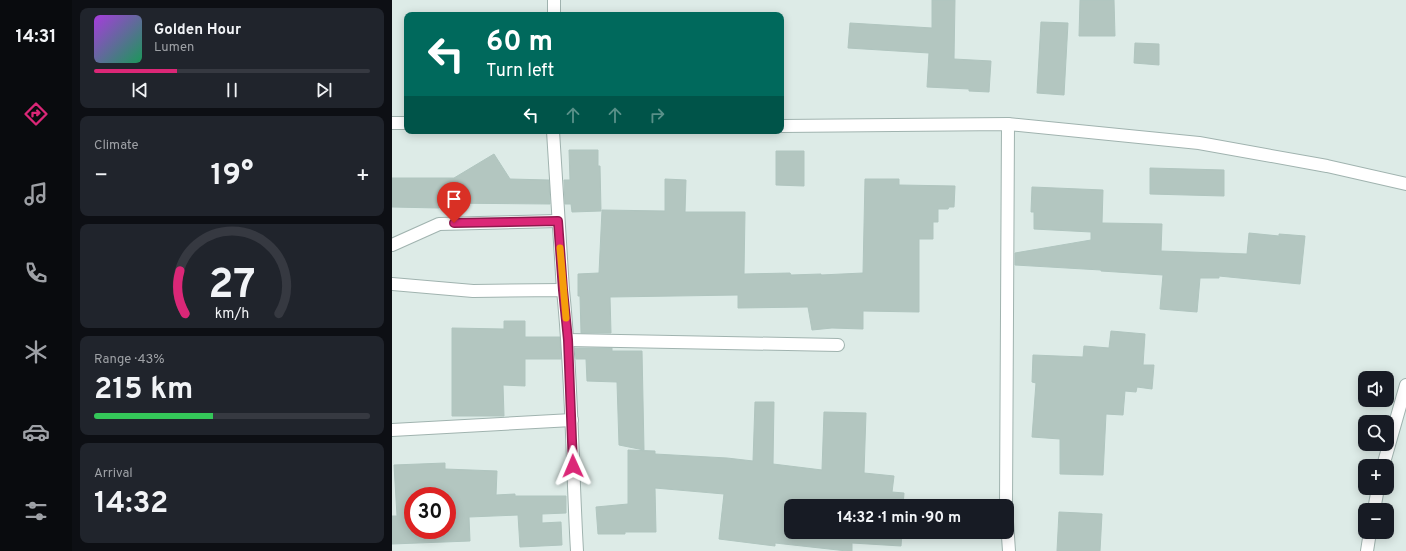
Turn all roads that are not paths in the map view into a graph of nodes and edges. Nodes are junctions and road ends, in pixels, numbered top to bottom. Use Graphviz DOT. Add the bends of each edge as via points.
graph roads {
  1 [pos="554,0"];
  2 [pos="554,12"];
  3 [pos="392,123"];
  4 [pos="404,123"];
  5 [pos="1008,124"];
  6 [pos="784,126"];
  7 [pos="552,134"];
  8 [pos="1406,184"];
  9 [pos="558,221"];
  10 [pos="392,245"];
  11 [pos="392,284"];
  12 [pos="563,290"];
  13 [pos="568,340"];
  14 [pos="838,345"];
  15 [pos="1406,385"];
  16 [pos="572,420"];
  17 [pos="392,430"];
  18 [pos="1385,459"];
  19 [pos="1006,499"];
  20 [pos="1008,539"];
  21 [pos="1369,539"];
  22 [pos="577,551"];
  23 [pos="1009,551"];
  24 [pos="1367,551"];
  1 -- 2 [label="street"];
  3 -- 4 [label="street"];
  5 -- 6 [label="street"];
  5 -- 8 [label="street" via="1199,143 1327,166"];
  5 -- 19 [label="street"];
  7 -- 9 [label="street"];
  9 -- 10 [label="street" via="439,224"];
  9 -- 12 [label="street"];
  11 -- 12 [label="street" via="473,291"];
  12 -- 13 [label="street"];
  13 -- 14 [label="street"];
  13 -- 16 [label="street"];
  15 -- 18 [label="street"];
  16 -- 17 [label="street"];
  16 -- 22 [label="street"];
  20 -- 23 [label="street"];
  21 -- 24 [label="street"];
}
